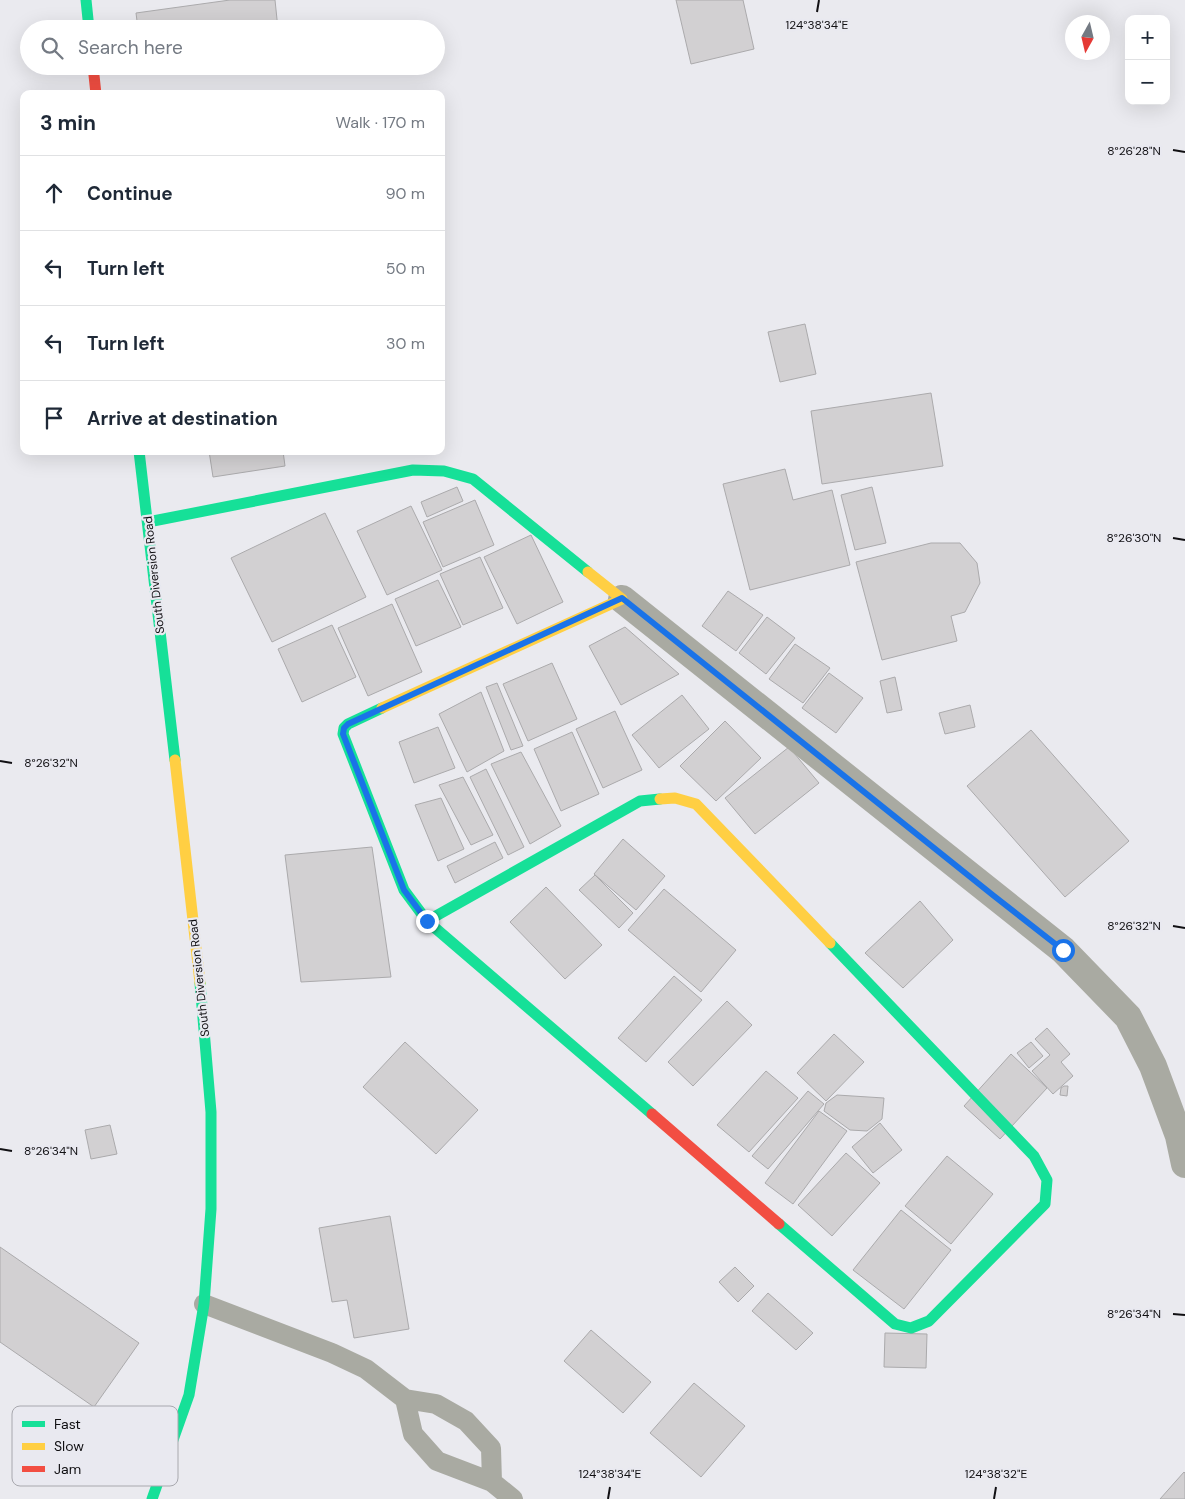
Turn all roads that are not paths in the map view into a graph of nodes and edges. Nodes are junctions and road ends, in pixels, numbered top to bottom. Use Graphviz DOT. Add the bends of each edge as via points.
graph roads {
  1 [pos="86,0"];
  2 [pos="88,20"];
  3 [pos="94,75"];
  4 [pos="96,90"];
  5 [pos="140,455"];
  6 [pos="148,522"];
  7 [pos="622,598"];
  8 [pos="427,921"];
  9 [pos="1185,1164"];
  10 [pos="204,1304"];
  11 [pos="405,1399"];
  12 [pos="178,1428"];
  13 [pos="492,1482"];
  14 [pos="157,1486"];
  15 [pos="152,1499"];
  16 [pos="513,1499"];
  1 -- 2 [label="street"];
  3 -- 4 [label="street"];
  5 -- 6 [label="street, South Diversion Road"];
  6 -- 7 [label="street" via="413,470 444,471 473,479"];
  6 -- 10 [label="street, South Diversion Road" via="202,1000 211,1112 211,1209"];
  7 -- 8 [label="street" via="344,728 343,734 404,890"];
  7 -- 9 [label="street" via="1063,950 1128,1016 1153,1066 1179,1136"];
  8 -- 8 [label="street" via="895,1324 911,1328 929,1322 1045,1204 1047,1180 1034,1156 696,804 675,798 640,801"];
  10 -- 11 [label="lane" via="366,1369"];
  10 -- 12 [label="street, South Diversion Road" via="190,1395"];
  11 -- 13 [label="lane" via="413,1434 437,1461"];
  11 -- 13 [label="lane" via="436,1404 466,1421 491,1448"];
  13 -- 16 [label="lane"];
  14 -- 15 [label="street, South Diversion Road"];
}
